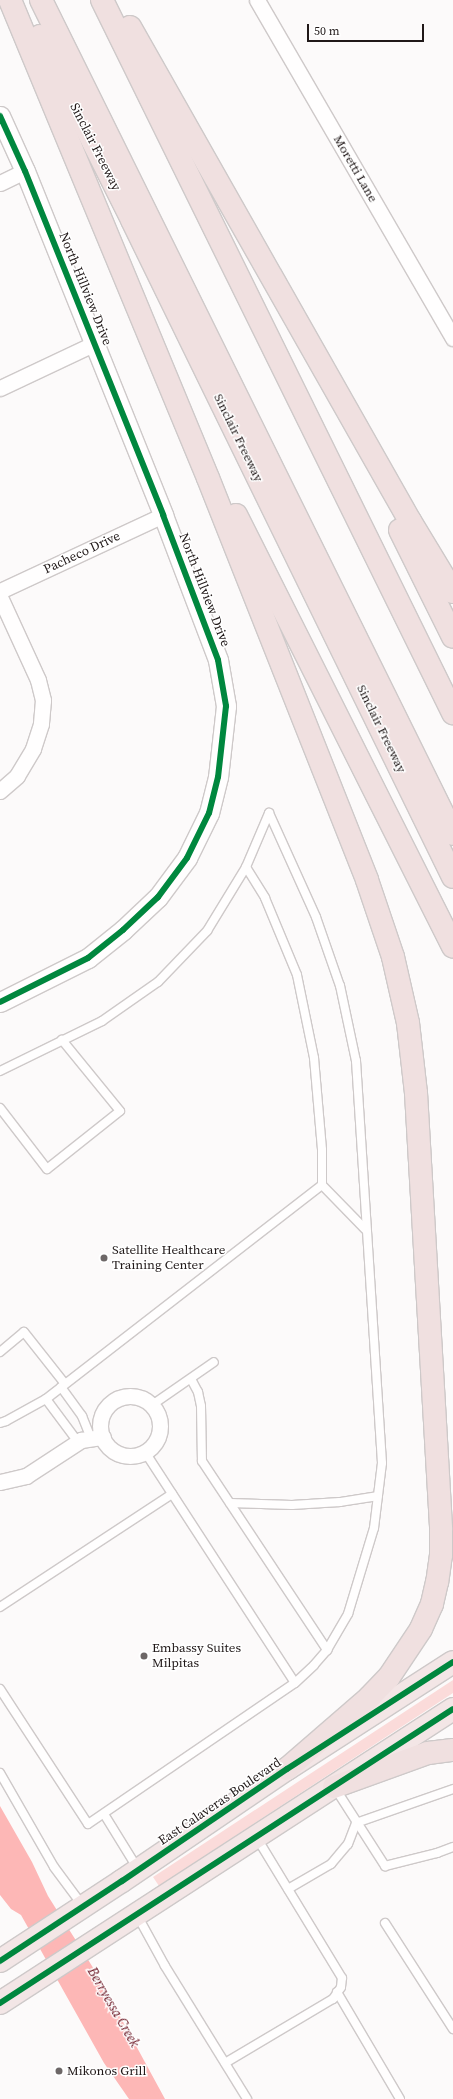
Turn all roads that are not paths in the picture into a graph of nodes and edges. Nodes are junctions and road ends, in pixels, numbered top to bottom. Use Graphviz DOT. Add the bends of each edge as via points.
graph roads {
  1 [pos="10,0"];
  2 [pos="22,0"];
  3 [pos="41,0"];
  4 [pos="102,0"];
  5 [pos="116,0"];
  6 [pos="257,0"];
  7 [pos="0,116"];
  8 [pos="25,171"];
  9 [pos="0,183"];
  10 [pos="300,326"];
  11 [pos="453,338"];
  12 [pos="95,343"];
  13 [pos="163,370"];
  14 [pos="0,388"];
  15 [pos="163,515"];
  16 [pos="0,591"];
  17 [pos="453,592"];
  18 [pos="0,597"];
  19 [pos="453,637"];
  20 [pos="453,713"];
  21 [pos="0,791"];
  22 [pos="453,834"];
  23 [pos="246,867"];
  24 [pos="453,877"];
  25 [pos="453,947"];
  26 [pos="0,1002"];
  27 [pos="62,1040"];
  28 [pos="0,1071"];
  29 [pos="0,1108"];
  30 [pos="322,1185"];
  31 [pos="366,1229"];
  32 [pos="0,1352"];
  33 [pos="214,1362"];
  34 [pos="191,1379"];
  35 [pos="63,1386"];
  36 [pos="46,1399"];
  37 [pos="152,1405"];
  38 [pos="0,1423"];
  39 [pos="90,1439"];
  40 [pos="145,1452"];
  41 [pos="0,1482"];
  42 [pos="172,1494"];
  43 [pos="378,1496"];
  44 [pos="230,1503"];
  45 [pos="0,1607"];
  46 [pos="327,1650"];
  47 [pos="453,1662"];
  48 [pos="295,1683"];
  49 [pos="0,1689"];
  50 [pos="453,1709"];
  51 [pos="453,1750"];
  52 [pos="287,1769"];
  53 [pos="0,1773"];
  54 [pos="334,1787"];
  55 [pos="453,1789"];
  56 [pos="104,1814"];
  57 [pos="356,1823"];
  58 [pos="257,1837"];
  59 [pos="453,1847"];
  60 [pos="138,1870"];
  61 [pos="288,1889"];
  62 [pos="75,1912"];
  63 [pos="137,1915"];
  64 [pos="385,1923"];
  65 [pos="0,1960"];
  66 [pos="338,1992"];
  67 [pos="0,2003"];
  68 [pos="453,2029"];
  69 [pos="225,2063"];
  70 [pos="247,2099"];
  71 [pos="400,2099"];
  1 -- 13 [label="highway"];
  2 -- 24 [label="highway, Sinclair Freeway"];
  3 -- 22 [label="highway"];
  4 -- 20 [label="highway"];
  5 -- 10 [label="highway"];
  6 -- 11 [label="street, Moretti Lane"];
  7 -- 8 [label="street, North Hillview Drive"];
  8 -- 9 [label="street"];
  8 -- 12 [label="street, North Hillview Drive"];
  10 -- 17 [label="highway"];
  10 -- 19 [label="highway"];
  12 -- 14 [label="street"];
  12 -- 15 [label="street, North Hillview Drive"];
  13 -- 25 [label="highway"];
  13 -- 52 [label="highway" via="382,920 401,990 413,1057 441,1529 437,1582 432,1604 421,1629 388,1677 370,1698"];
  15 -- 16 [label="street, Pacheco Drive"];
  15 -- 26 [label="street, North Hillview Drive" via="218,660 226,706 218,777 209,813 187,858 158,897 123,930 88,958"];
  18 -- 21 [label="street" via="38,680 43,700 41,724 33,749 17,776"];
  23 -- 27 [label="lane" via="207,931 158,982 102,1022"];
  23 -- 30 [label="lane" via="265,898 297,975 314,1058 322,1150"];
  23 -- 31 [label="lane" via="269,813 316,917 340,986 356,1062"];
  27 -- 28 [label="lane"];
  27 -- 29 [label="lane" via="120,1111 47,1169"];
  30 -- 31 [label="lane"];
  30 -- 35 [label="lane"];
  31 -- 43 [label="lane" via="382,1463"];
  32 -- 35 [label="lane" via="24,1332"];
  33 -- 34 [label="lane"];
  34 -- 37 [label="lane"];
  34 -- 44 [label="lane" via="202,1406 202,1461"];
  35 -- 36 [label="lane"];
  35 -- 39 [label="lane" via="82,1416"];
  36 -- 38 [label="lane"];
  36 -- 39 [label="lane"];
  37 -- 39 [label="street" via="141,1398 131,1396 113,1401 106,1408 100,1428"];
  37 -- 40 [label="street" via="159,1418 160,1427 153,1445"];
  39 -- 40 [label="street" via="121,1454 136,1455"];
  39 -- 41 [label="street" via="26,1476"];
  40 -- 42 [label="lane"];
  42 -- 45 [label="lane"];
  42 -- 48 [label="lane"];
  43 -- 44 [label="lane" via="340,1502 292,1505"];
  43 -- 46 [label="lane" via="374,1528 348,1614"];
  44 -- 46 [label="lane"];
  46 -- 48 [label="lane"];
  47 -- 52 [label="highway, East Calaveras Boulevard"];
  48 -- 56 [label="lane"];
  49 -- 56 [label="lane" via="88,1824"];
  50 -- 54 [label="highway"];
  51 -- 54 [label="highway" via="428,1753"];
  52 -- 60 [label="highway, East Calaveras Boulevard"];
  53 -- 62 [label="lane" via="54,1867"];
  54 -- 57 [label="lane"];
  54 -- 58 [label="highway"];
  55 -- 57 [label="lane"];
  56 -- 60 [label="lane"];
  57 -- 59 [label="lane" via="385,1866"];
  57 -- 61 [label="lane" via="348,1844 331,1864"];
  58 -- 61 [label="lane"];
  58 -- 63 [label="highway"];
  60 -- 62 [label="highway, East Calaveras Boulevard"];
  61 -- 66 [label="lane" via="342,1978"];
  62 -- 65 [label="highway, East Calaveras Boulevard"];
  63 -- 67 [label="highway"];
  63 -- 69 [label="lane"];
  64 -- 68 [label="lane"];
  66 -- 69 [label="lane" via="333,1998"];
  66 -- 71 [label="lane"];
  69 -- 70 [label="lane"];
}
